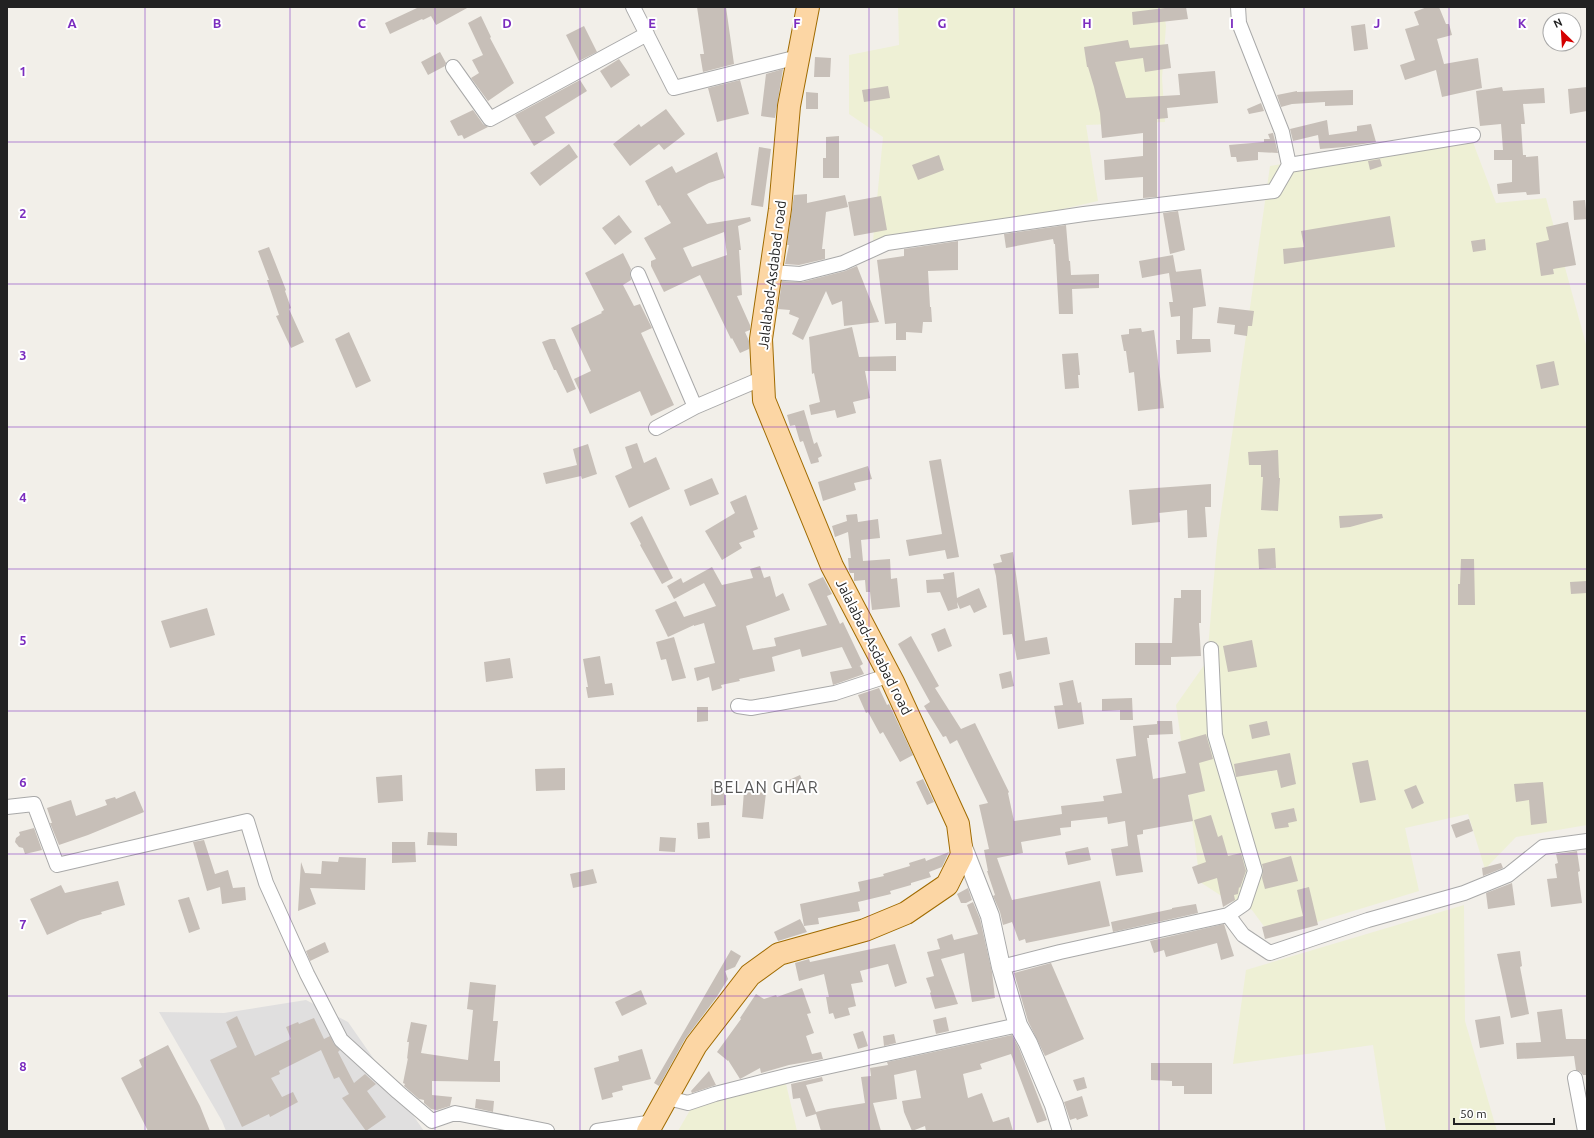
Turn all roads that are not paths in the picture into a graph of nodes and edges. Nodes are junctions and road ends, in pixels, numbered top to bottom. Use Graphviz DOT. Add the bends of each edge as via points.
graph roads {
  1 [pos="633,7"];
  2 [pos="808,7"];
  3 [pos="1238,7"];
  4 [pos="647,34"];
  5 [pos="798,57"];
  6 [pos="453,67"];
  7 [pos="1473,135"];
  8 [pos="1289,165"];
  9 [pos="771,272"];
  10 [pos="638,274"];
  11 [pos="763,378"];
  12 [pos="695,407"];
  13 [pos="656,428"];
  14 [pos="1211,649"];
  15 [pos="890,675"];
  16 [pos="738,706"];
  17 [pos="7,807"];
  18 [pos="960,841"];
  19 [pos="1587,841"];
  20 [pos="1228,915"];
  21 [pos="1001,967"];
  22 [pos="1018,1025"];
  23 [pos="1575,1078"];
  24 [pos="668,1098"];
  25 [pos="429,1126"];
  26 [pos="650,1127"];
  27 [pos="547,1131"];
  28 [pos="597,1131"];
  29 [pos="1062,1131"];
  30 [pos="1585,1131"];
  1 -- 4 [label="street"];
  2 -- 5 [label="main road, Jalalabad-Asdabad road"];
  3 -- 8 [label="street" via="1239,23 1282,132"];
  4 -- 5 [label="street" via="674,88"];
  4 -- 6 [label="street" via="490,119"];
  5 -- 9 [label="main road, Jalalabad-Asdabad road" via="789,106 780,209"];
  7 -- 8 [label="street"];
  8 -- 9 [label="street" via="1274,191 1092,213 887,243 843,263 800,274"];
  9 -- 11 [label="main road, Jalalabad-Asdabad road" via="761,339"];
  10 -- 12 [label="street"];
  11 -- 12 [label="street"];
  11 -- 15 [label="main road, Jalalabad-Asdabad road" via="764,400 832,566"];
  12 -- 13 [label="street"];
  14 -- 20 [label="street" via="1215,735 1255,871 1244,904"];
  15 -- 16 [label="street" via="835,692 750,708"];
  15 -- 18 [label="main road, Jalalabad-Asdabad road" via="958,824"];
  17 -- 25 [label="street" via="34,804 57,865 247,821 266,882 307,974 341,1040 398,1092"];
  18 -- 21 [label="street" via="990,916"];
  18 -- 24 [label="main road, Jalalabad-Asdabad road" via="962,855 947,885 906,913 865,930 779,954 750,975 696,1045"];
  19 -- 20 [label="street" via="1543,847 1508,875 1464,893 1368,920 1270,953 1243,935"];
  20 -- 21 [label="street"];
  21 -- 22 [label="street"];
  22 -- 24 [label="street" via="790,1075 688,1103"];
  22 -- 29 [label="street" via="1054,1105"];
  23 -- 30 [label="street"];
  24 -- 26 [label="main road, Jalalabad-Asdabad road"];
  25 -- 27 [label="street" via="455,1113"];
  26 -- 28 [label="street"];
}
